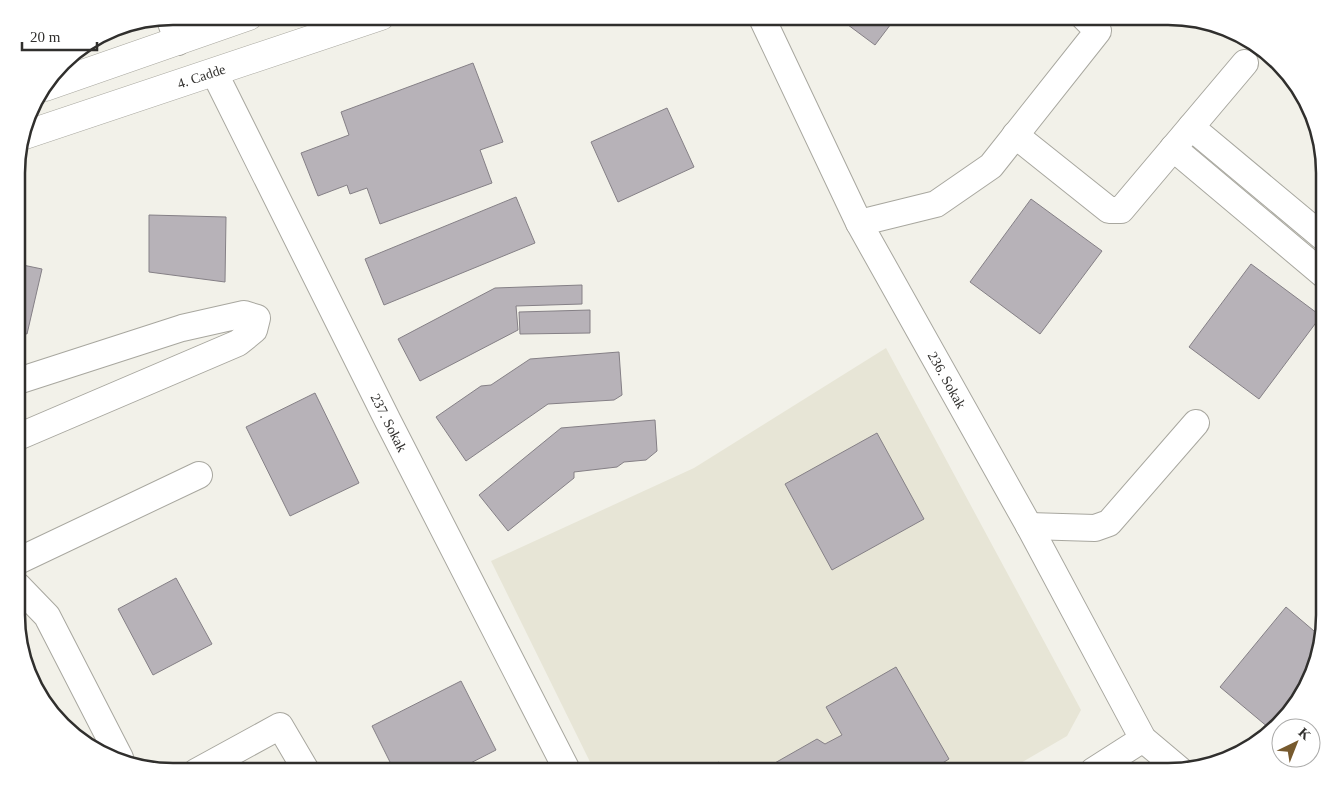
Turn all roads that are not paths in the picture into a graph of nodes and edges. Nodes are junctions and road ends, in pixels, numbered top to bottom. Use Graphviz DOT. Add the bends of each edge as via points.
graph roads {
  1 [pos="196,25"];
  2 [pos="354,25"];
  3 [pos="765,25"];
  4 [pos="1092,25"];
  5 [pos="173,29"];
  6 [pos="1245,63"];
  7 [pos="214,72"];
  8 [pos="57,82"];
  9 [pos="1191,127"];
  10 [pos="30,133"];
  11 [pos="1015,135"];
  12 [pos="1173,148"];
  13 [pos="859,223"];
  14 [pos="1316,231"];
  15 [pos="1316,268"];
  16 [pos="25,379"];
  17 [pos="1196,424"];
  18 [pos="25,434"];
  19 [pos="199,475"];
  20 [pos="1029,526"];
  21 [pos="25,558"];
  22 [pos="25,593"];
  23 [pos="1143,739"];
  24 [pos="117,752"];
  25 [pos="212,763"];
  26 [pos="302,763"];
  27 [pos="563,763"];
  28 [pos="1107,763"];
  29 [pos="1172,763"];
  1 -- 5 [label="main road"];
  2 -- 7 [label="main road, 4. Cadde"];
  3 -- 13 [label="street, 236. Sokak"];
  4 -- 11 [label="street" via="1098,31"];
  5 -- 8 [label="main road"];
  6 -- 9 [label="street"];
  7 -- 10 [label="main road, 4. Cadde"];
  7 -- 27 [label="street, 237. Sokak"];
  9 -- 12 [label="street"];
  9 -- 14 [label="street"];
  11 -- 12 [label="street" via="1109,210 1121,210"];
  11 -- 13 [label="street" via="991,166 936,204"];
  12 -- 15 [label="street"];
  13 -- 20 [label="street, 236. Sokak"];
  16 -- 18 [label="street" via="182,328 244,314 257,318 254,330 238,343"];
  17 -- 20 [label="street" via="1109,523 1095,528"];
  19 -- 21 [label="street"];
  20 -- 23 [label="street, 236. Sokak"];
  22 -- 24 [label="street" via="47,616"];
  23 -- 28 [label="street"];
  23 -- 29 [label="street"];
  25 -- 26 [label="street" via="280,726"];
}
